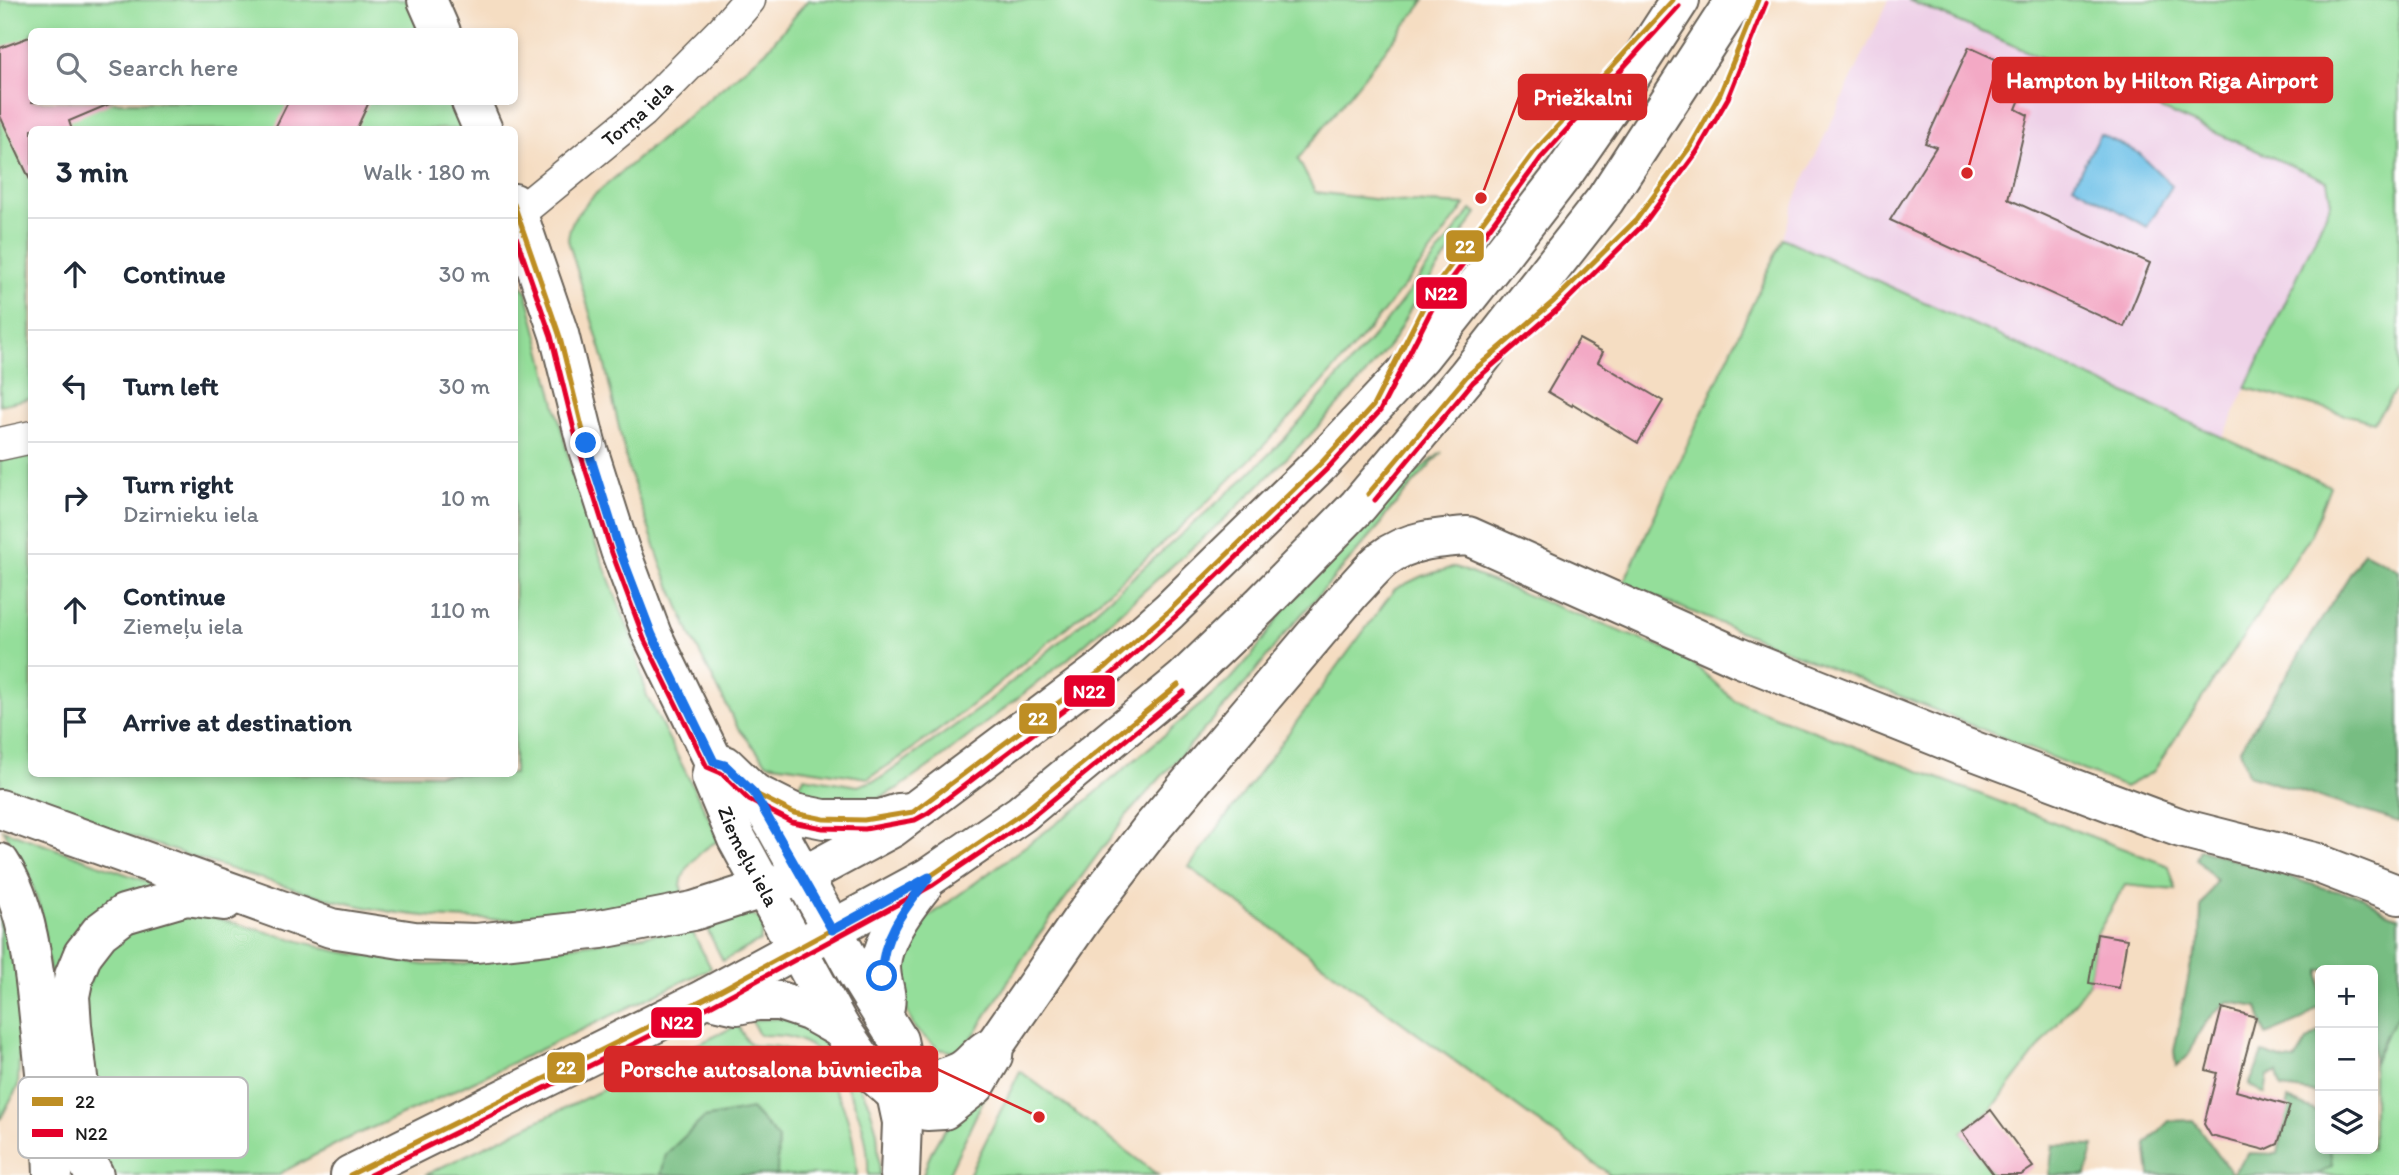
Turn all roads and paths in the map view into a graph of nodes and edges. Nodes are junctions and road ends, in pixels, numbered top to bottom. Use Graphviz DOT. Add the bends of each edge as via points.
graph roads {
  1 [pos="427,0"];
  2 [pos="749,0"];
  3 [pos="1680,0"];
  4 [pos="1735,0"];
  5 [pos="439,28"];
  6 [pos="472,105"];
  7 [pos="481,126"];
  8 [pos="518,209"];
  9 [pos="518,217"];
  10 [pos="28,438"];
  11 [pos="0,444"];
  12 [pos="714,762"];
  13 [pos="754,793"];
  14 [pos="0,809"];
  15 [pos="913,813"];
  16 [pos="0,863"];
  17 [pos="803,876"];
  18 [pos="929,877"];
  19 [pos="764,890"];
  20 [pos="2399,895"];
  21 [pos="282,909"];
  22 [pos="832,930"];
  23 [pos="796,949"];
  24 [pos="706,998"];
  25 [pos="883,1014"];
  26 [pos="841,1029"];
  27 [pos="45,1077"];
  28 [pos="74,1077"];
  29 [pos="896,1094"];
  30 [pos="350,1175"];
  31 [pos="900,1175"];
  1 -- 5 [label="main road"];
  2 -- 8 [label="street, Torņa iela" via="642,112"];
  3 -- 15 [label="main road" via="1564,173 1494,264 1421,356 1322,462 1106,667"];
  4 -- 18 [label="main road" via="1605,200 1358,506 1183,680 1021,814"];
  6 -- 7 [label="main road"];
  9 -- 12 [label="main road, Ziemeļu iela" via="555,323 620,551 652,635"];
  10 -- 11 [label="street"];
  12 -- 13 [label="main road, Ziemeļu iela" via="725,765"];
  12 -- 19 [label="main road, Ziemeļu iela" via="711,777 716,792"];
  13 -- 15 [label="main road" via="794,813 824,819 872,820"];
  13 -- 17 [label="main road, Ziemeļu iela"];
  14 -- 21 [label="main road"];
  15 -- 17 [label="main road"];
  16 -- 27 [label="main road" via="21,906"];
  17 -- 19 [label="main road"];
  17 -- 22 [label="main road, Ziemeļu iela"];
  18 -- 22 [label="main road"];
  18 -- 25 [label="main road" via="903,910 885,948 881,963 888,1001"];
  19 -- 21 [label="main road" via="693,911 601,929 476,943 414,941 331,928"];
  19 -- 23 [label="main road, Ziemeļu iela"];
  20 -- 29 [label="main road" via="2314,862 2181,828 1961,746 1738,657 1468,536 1434,538 1384,559 1352,591 1151,830 994,1046 962,1071"];
  21 -- 28 [label="main road" via="186,896 124,914 100,932 74,975"];
  22 -- 23 [label="main road"];
  22 -- 25 [label="main road, Ziemeļu iela"];
  23 -- 24 [label="main road"];
  23 -- 26 [label="main road, Ziemeļu iela"];
  24 -- 26 [label="main road" via="737,1005 779,1001"];
  24 -- 30 [label="main road"];
  25 -- 29 [label="main road, Ziemeļu iela" via="898,1040 903,1064"];
  26 -- 29 [label="main road, Ziemeļu iela" via="871,1072"];
  29 -- 31 [label="main road, Ziemeļu iela" via="902,1122"];
}
